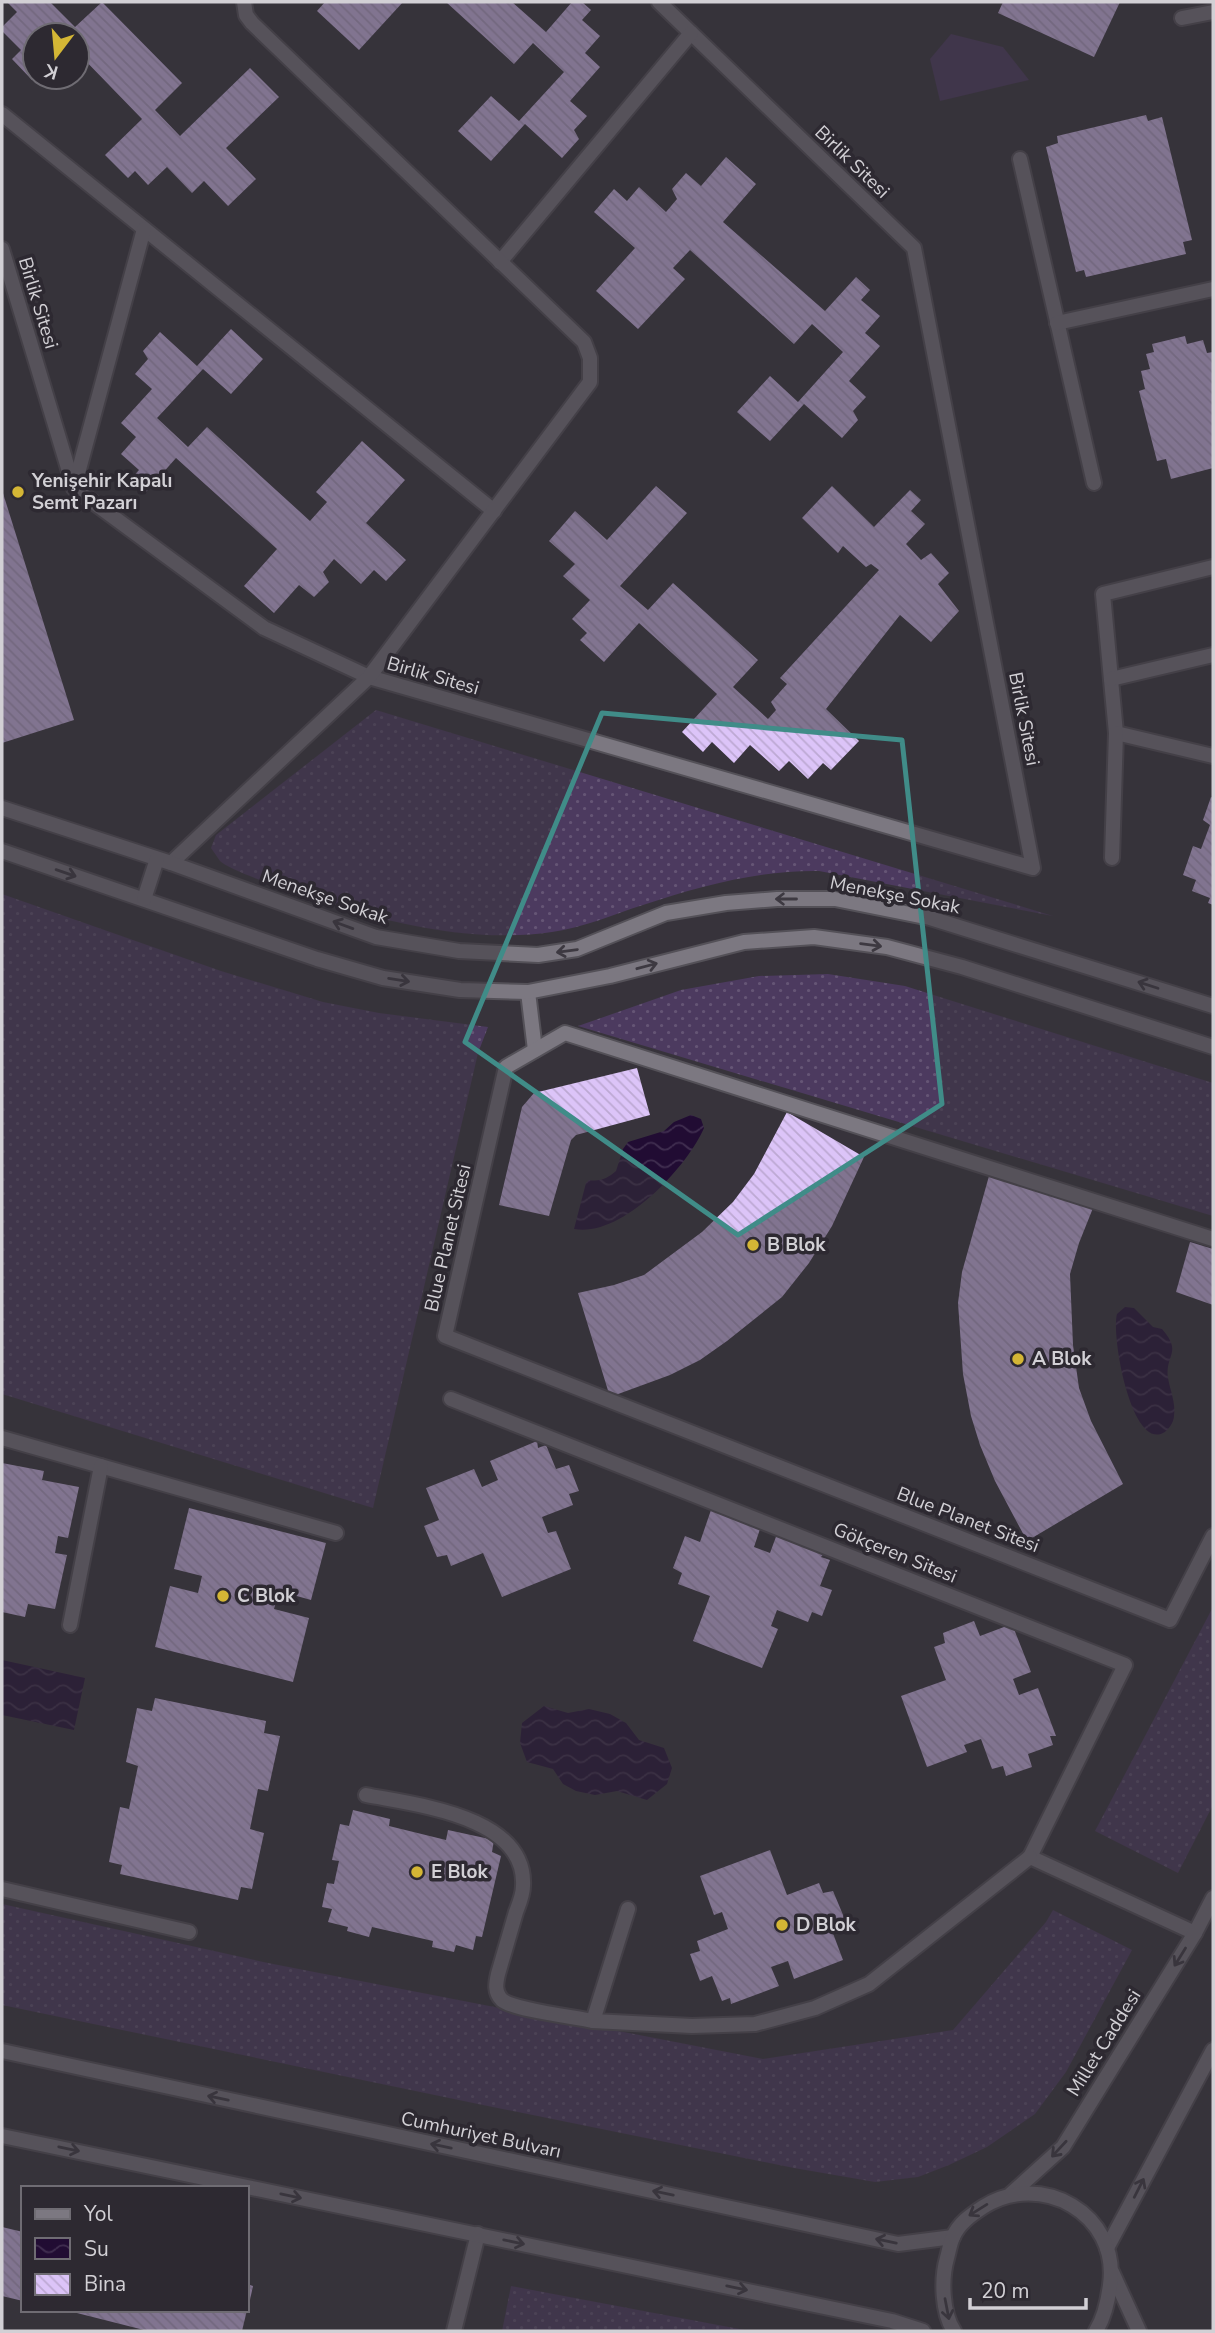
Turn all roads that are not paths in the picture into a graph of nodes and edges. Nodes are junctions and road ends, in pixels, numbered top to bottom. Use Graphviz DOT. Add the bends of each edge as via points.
graph roads {
  1 [pos="244,2"];
  2 [pos="659,2"];
  3 [pos="1213,12"];
  4 [pos="1182,18"];
  5 [pos="691,33"];
  6 [pos="2,114"];
  7 [pos="1020,159"];
  8 [pos="144,229"];
  9 [pos="2,249"];
  10 [pos="500,262"];
  11 [pos="1213,289"];
  12 [pos="1057,323"];
  13 [pos="1094,483"];
  14 [pos="74,488"];
  15 [pos="494,512"];
  16 [pos="1213,567"];
  17 [pos="1213,655"];
  18 [pos="369,677"];
  19 [pos="1111,679"];
  20 [pos="1116,733"];
  21 [pos="1213,756"];
  22 [pos="2,808"];
  23 [pos="2,851"];
  24 [pos="1112,858"];
  25 [pos="164,861"];
  26 [pos="144,899"];
  27 [pos="528,992"];
  28 [pos="1213,1006"];
  29 [pos="1213,1047"];
  30 [pos="535,1050"];
  31 [pos="1213,1239"];
  32 [pos="451,1399"];
  33 [pos="2,1438"];
  34 [pos="101,1466"];
  35 [pos="336,1532"];
  36 [pos="1213,1536"];
  37 [pos="71,1625"];
  38 [pos="366,1795"];
  39 [pos="1030,1857"];
  40 [pos="2,1889"];
  41 [pos="1213,1898"];
  42 [pos="628,1909"];
  43 [pos="189,1932"];
  44 [pos="1195,1933"];
  45 [pos="593,2021"];
  46 [pos="1213,2050"];
  47 [pos="2,2051"];
  48 [pos="2,2136"];
  49 [pos="245,2186"];
  50 [pos="248,2187"];
  51 [pos="1011,2194"];
  52 [pos="478,2234"];
  53 [pos="953,2237"];
  54 [pos="1107,2248"];
  55 [pos="1112,2272"];
  56 [pos="454,2331"];
  57 [pos="923,2331"];
  58 [pos="954,2331"];
  59 [pos="1096,2331"];
  60 [pos="1139,2331"];
  1 -- 10 [label="street, Birlik Sitesi" via="252,23"];
  2 -- 5 [label="street, Birlik Sitesi"];
  3 -- 4 [label="street"];
  5 -- 10 [label="street"];
  5 -- 18 [label="street, Birlik Sitesi" via="914,248 1033,868"];
  6 -- 8 [label="street"];
  7 -- 12 [label="street"];
  8 -- 14 [label="street"];
  8 -- 15 [label="street"];
  9 -- 14 [label="street, Birlik Sitesi"];
  10 -- 15 [label="street, Birlik Sitesi" via="584,342 590,358 590,382"];
  11 -- 12 [label="street"];
  12 -- 13 [label="street"];
  14 -- 18 [label="street, Birlik Sitesi" via="264,628"];
  15 -- 18 [label="street, Birlik Sitesi"];
  16 -- 19 [label="street" via="1103,594"];
  17 -- 19 [label="street"];
  18 -- 25 [label="street, Birlik Sitesi"];
  19 -- 20 [label="street"];
  20 -- 21 [label="street"];
  20 -- 24 [label="street"];
  22 -- 25 [label="street, Menekşe Sokak"];
  23 -- 26 [label="street, one-way"];
  25 -- 26 [label="street"];
  28 -- 25 [label="street, Menekşe Sokak, one-way" via="930,918 835,899 726,903 666,913 578,949 504,954 376,937"];
  26 -- 27 [label="street, one-way" via="383,978 460,990"];
  27 -- 29 [label="street, one-way" via="744,942 814,937 887,947 949,963"];
  27 -- 30 [label="street"];
  30 -- 31 [label="street, Blue Planet Sitesi" via="565,1033"];
  30 -- 36 [label="street, Blue Planet Sitesi" via="506,1066 445,1336 1171,1620"];
  32 -- 39 [label="street, Gökçeren Sitesi" via="1125,1665"];
  33 -- 34 [label="street"];
  34 -- 35 [label="street"];
  34 -- 37 [label="street"];
  38 -- 45 [label="street, Gökçeren Sitesi" via="445,1811 503,1838 518,1858 523,1889 495,1984 497,1993 516,2006"];
  39 -- 44 [label="street"];
  39 -- 45 [label="street, Gökçeren Sitesi" via="869,1984 815,2008 755,2024"];
  40 -- 43 [label="street"];
  41 -- 44 [label="street, Millet Caddesi"];
  42 -- 45 [label="street"];
  44 -- 51 [label="street, Millet Caddesi, one-way" via="1063,2147"];
  54 -- 46 [label="street, one-way"];
  53 -- 47 [label="street, Cumhuriyet Bulvarı, one-way" via="898,2244"];
  48 -- 49 [label="street, one-way"];
  50 -- 52 [label="street, one-way"];
  51 -- 53 [label="street, one-way" via="967,2217"];
  51 -- 54 [label="street" via="1056,2197 1077,2208"];
  52 -- 56 [label="street"];
  52 -- 57 [label="street, one-way"];
  53 -- 58 [label="street, one-way" via="944,2270 945,2301"];
  54 -- 55 [label="street"];
  55 -- 59 [label="street" via="1109,2299"];
  55 -- 60 [label="street"];
}
